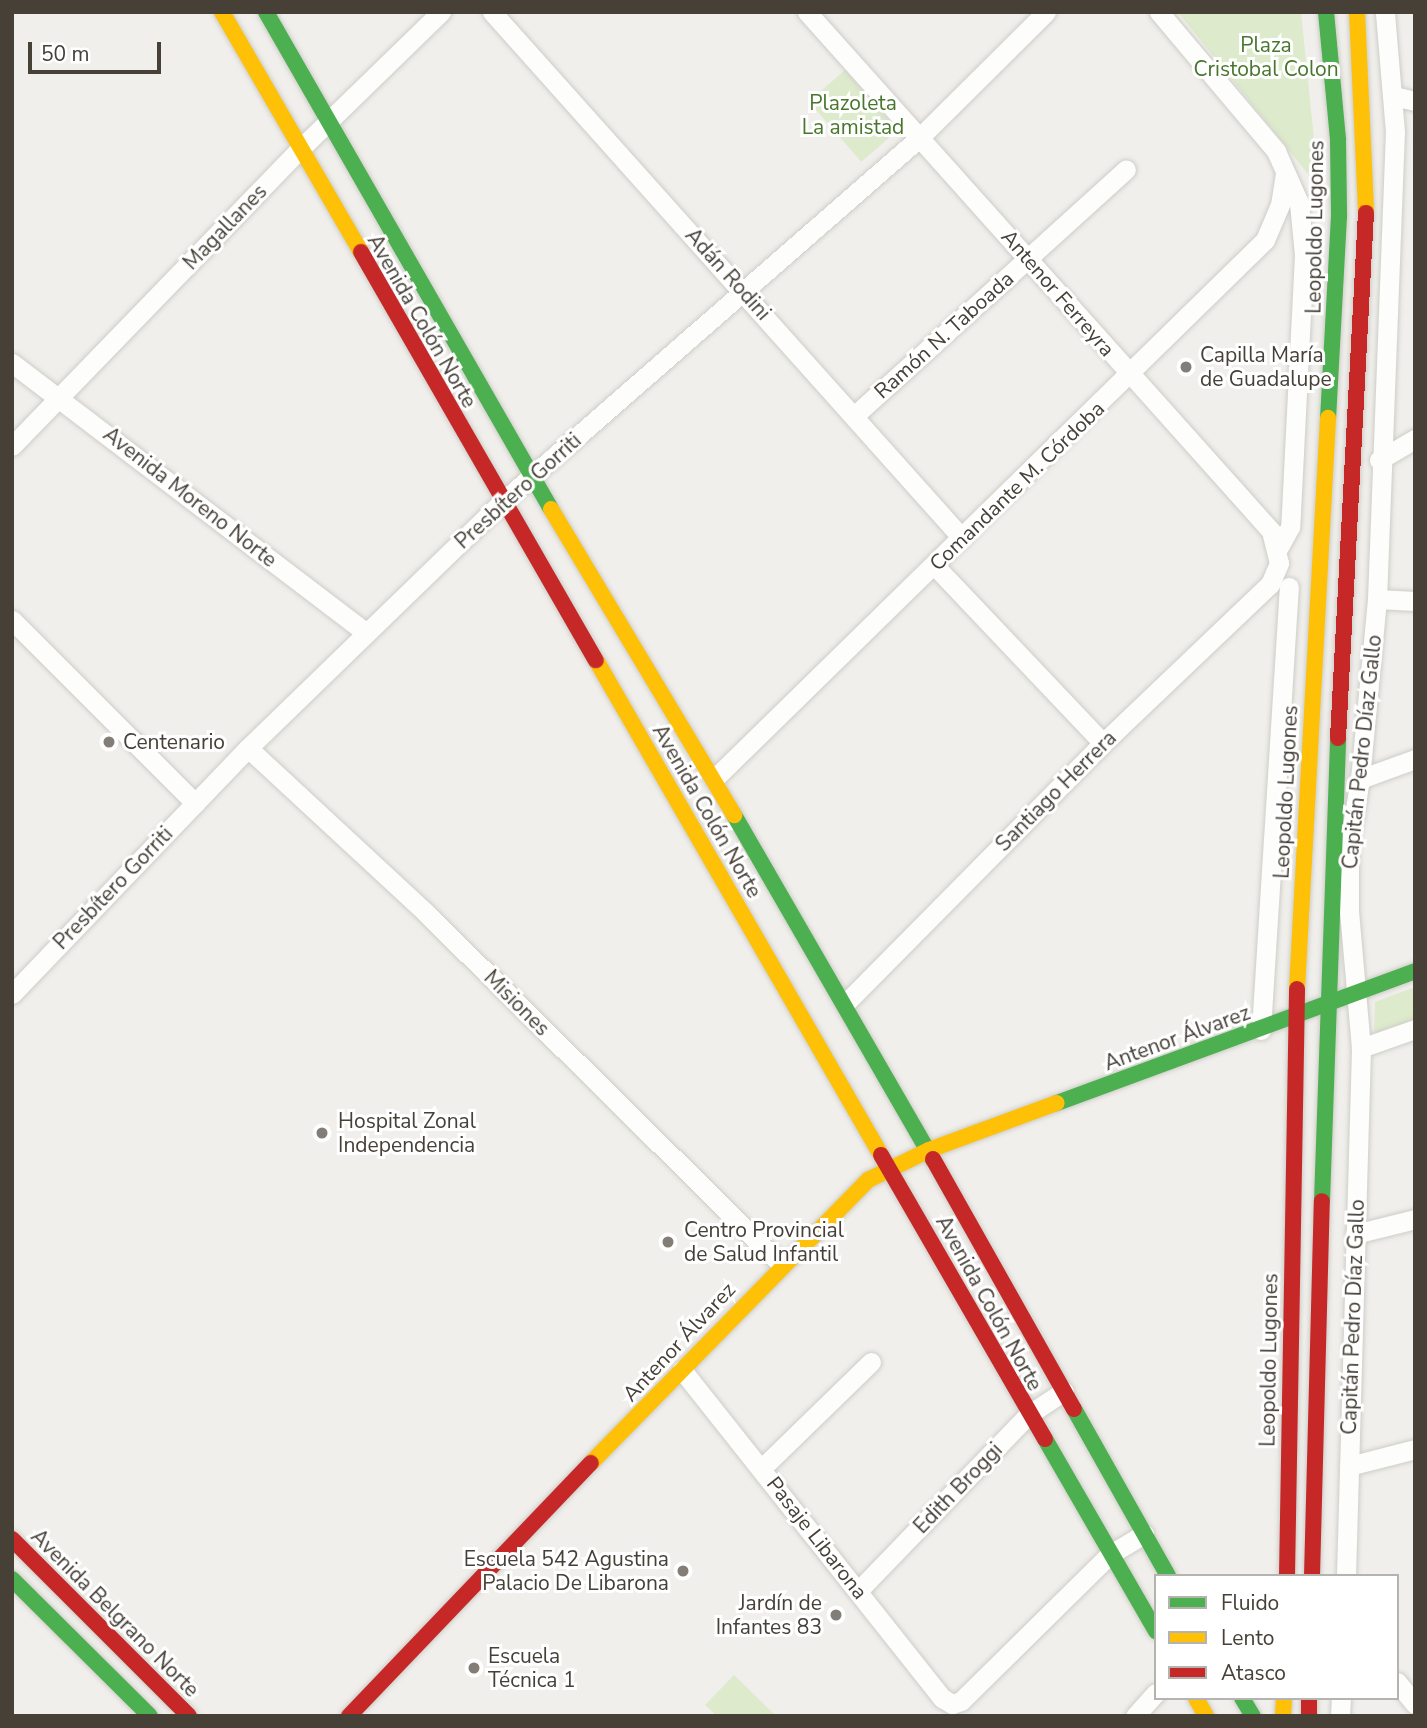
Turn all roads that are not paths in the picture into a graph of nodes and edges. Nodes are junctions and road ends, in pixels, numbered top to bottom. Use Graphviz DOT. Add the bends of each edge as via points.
graph roads {
  1 [pos="222,12"];
  2 [pos="265,12"];
  3 [pos="442,12"];
  4 [pos="492,12"];
  5 [pos="807,12"];
  6 [pos="1046,12"];
  7 [pos="1159,12"];
  8 [pos="1326,12"];
  9 [pos="1357,12"];
  10 [pos="1385,12"];
  11 [pos="1393,96"];
  12 [pos="1415,101"];
  13 [pos="328,121"];
  14 [pos="919,138"];
  15 [pos="300,149"];
  16 [pos="1126,169"];
  17 [pos="1285,173"];
  18 [pos="1029,259"];
  19 [pos="743,290"];
  20 [pos="12,363"];
  21 [pos="1131,375"];
  22 [pos="60,398"];
  23 [pos="854,416"];
  24 [pos="1415,439"];
  25 [pos="12,446"];
  26 [pos="1379,460"];
  27 [pos="532,477"];
  28 [pos="502,502"];
  29 [pos="962,538"];
  30 [pos="1279,547"];
  31 [pos="934,565"];
  32 [pos="1280,586"];
  33 [pos="1318,592"];
  34 [pos="1377,599"];
  35 [pos="1415,601"];
  36 [pos="12,620"];
  37 [pos="366,633"];
  38 [pos="1102,743"];
  39 [pos="248,748"];
  40 [pos="1415,759"];
  41 [pos="715,778"];
  42 [pos="1360,779"];
  43 [pos="195,803"];
  44 [pos="1415,971"];
  45 [pos="14,988"];
  46 [pos="1357,993"];
  47 [pos="846,1003"];
  48 [pos="1327,1005"];
  49 [pos="1295,1017"];
  50 [pos="1415,1029"];
  51 [pos="1261,1030"];
  52 [pos="1361,1048"];
  53 [pos="929,1150"];
  54 [pos="889,1167"];
  55 [pos="1415,1219"];
  56 [pos="1355,1234"];
  57 [pos="781,1264"];
  58 [pos="872,1362"];
  59 [pos="682,1370"];
  60 [pos="1063,1391"];
  61 [pos="1028,1415"];
  62 [pos="1415,1449"];
  63 [pos="1349,1466"];
  64 [pos="762,1468"];
  65 [pos="1143,1534"];
  66 [pos="15,1549"];
  67 [pos="1109,1555"];
  68 [pos="1167,1574"];
  69 [pos="1287,1574"];
  70 [pos="1312,1574"];
  71 [pos="1346,1574"];
  72 [pos="12,1579"];
  73 [pos="858,1591"];
  74 [pos="1154,1628"];
  75 [pos="1399,1684"];
  76 [pos="1154,1695"];
  77 [pos="1197,1700"];
  78 [pos="1243,1700"];
  79 [pos="1415,1704"];
  80 [pos="150,1716"];
  81 [pos="189,1716"];
  82 [pos="349,1716"];
  83 [pos="1135,1716"];
  84 [pos="1206,1716"];
  85 [pos="1253,1716"];
  1 -- 15 [label="main road, Avenida Colón Norte"];
  2 -- 13 [label="main road, Avenida Colón Norte"];
  3 -- 13 [label="street, Magallanes"];
  4 -- 19 [label="street, Adán Rodini"];
  5 -- 14 [label="street, Antenor Ferreyra"];
  6 -- 14 [label="street, Presbítero Gorriti"];
  7 -- 17 [label="street" via="1276,151"];
  8 -- 33 [label="main road, Leopoldo Lugones" via="1337,127 1339,216"];
  9 -- 48 [label="main road" via="1367,154 1366,247"];
  10 -- 11 [label="street, Capitán Pedro Díaz Gallo"];
  11 -- 12 [label="street"];
  11 -- 26 [label="street, Capitán Pedro Díaz Gallo"];
  13 -- 15 [label="street, Magallanes"];
  13 -- 27 [label="main road, Avenida Colón Norte"];
  14 -- 18 [label="street, Antenor Ferreyra"];
  14 -- 19 [label="street, Presbítero Gorriti"];
  15 -- 22 [label="street, Magallanes"];
  15 -- 28 [label="main road, Avenida Colón Norte"];
  16 -- 18 [label="street, Ramón N. Taboada"];
  17 -- 21 [label="street, Comandante M. Córdoba" via="1280,205 1265,240"];
  17 -- 30 [label="street" via="1299,203 1304,255 1290,527"];
  18 -- 21 [label="street, Antenor Ferreyra"];
  18 -- 23 [label="street, Ramón N. Taboada"];
  19 -- 23 [label="street, Adán Rodini"];
  19 -- 27 [label="street, Presbítero Gorriti"];
  20 -- 22 [label="street, Avenida Moreno Norte"];
  21 -- 29 [label="street, Comandante M. Córdoba"];
  21 -- 30 [label="street, Antenor Ferreyra" via="1271,531"];
  22 -- 25 [label="street, Magallanes"];
  22 -- 37 [label="street, Avenida Moreno Norte"];
  23 -- 29 [label="street, Adán Rodini"];
  24 -- 26 [label="street"];
  26 -- 34 [label="street, Capitán Pedro Díaz Gallo"];
  27 -- 28 [label="street, Presbítero Gorriti"];
  27 -- 41 [label="main road, Avenida Colón Norte"];
  28 -- 37 [label="street, Presbítero Gorriti"];
  28 -- 54 [label="main road, Avenida Colón Norte"];
  29 -- 31 [label="street, Comandante M. Córdoba"];
  30 -- 32 [label="street"];
  31 -- 38 [label="street"];
  31 -- 41 [label="street, Comandante M. Córdoba"];
  32 -- 33 [label="street"];
  32 -- 38 [label="street, Santiago Herrera"];
  32 -- 51 [label="street"];
  33 -- 49 [label="main road, Leopoldo Lugones"];
  34 -- 35 [label="street"];
  34 -- 42 [label="street, Capitán Pedro Díaz Gallo"];
  36 -- 43 [label="street"];
  37 -- 39 [label="street, Presbítero Gorriti"];
  38 -- 47 [label="street, Santiago Herrera"];
  39 -- 43 [label="street, Presbítero Gorriti"];
  39 -- 57 [label="street, Misiones" via="426,913"];
  40 -- 42 [label="street"];
  41 -- 47 [label="main road, Avenida Colón Norte"];
  42 -- 46 [label="street, Capitán Pedro Díaz Gallo" via="1349,844 1349,911"];
  43 -- 45 [label="street, Presbítero Gorriti"];
  44 -- 46 [label="main road, Antenor Álvarez"];
  46 -- 48 [label="main road, Antenor Álvarez"];
  46 -- 52 [label="street, Capitán Pedro Díaz Gallo"];
  47 -- 53 [label="main road, Avenida Colón Norte"];
  48 -- 49 [label="main road, Antenor Álvarez"];
  48 -- 70 [label="main road"];
  49 -- 51 [label="main road, Antenor Álvarez"];
  49 -- 69 [label="main road, Leopoldo Lugones"];
  50 -- 52 [label="street"];
  51 -- 53 [label="main road, Antenor Álvarez"];
  52 -- 56 [label="street, Capitán Pedro Díaz Gallo"];
  53 -- 54 [label="main road, Antenor Álvarez"];
  53 -- 60 [label="main road, Avenida Colón Norte"];
  54 -- 57 [label="main road, Antenor Álvarez" via="868,1180"];
  54 -- 61 [label="main road, Avenida Colón Norte"];
  55 -- 56 [label="street"];
  56 -- 63 [label="street, Capitán Pedro Díaz Gallo"];
  57 -- 59 [label="main road, Antenor Álvarez"];
  58 -- 64 [label="street"];
  59 -- 64 [label="street, Pasaje Libarona"];
  59 -- 82 [label="main road, Antenor Álvarez"];
  60 -- 61 [label="street, Edith Broggi"];
  60 -- 65 [label="main road, Avenida Colón Norte"];
  61 -- 67 [label="main road, Avenida Colón Norte"];
  61 -- 73 [label="street, Edith Broggi"];
  62 -- 63 [label="street"];
  63 -- 71 [label="street, Capitán Pedro Díaz Gallo"];
  64 -- 73 [label="street, Pasaje Libarona"];
  65 -- 67 [label="street"];
  65 -- 68 [label="main road, Avenida Colón Norte"];
  66 -- 81 [label="main road, Avenida Belgrano Norte"];
  67 -- 73 [label="street, Pasaje Libarona" via="961,1701 952,1704 942,1698"];
  67 -- 74 [label="main road, Avenida Colón Norte"];
  72 -- 80 [label="main road"];
  75 -- 79 [label="street"];
  76 -- 83 [label="street"];
  77 -- 84 [label="main road"];
  78 -- 85 [label="main road"];
}
